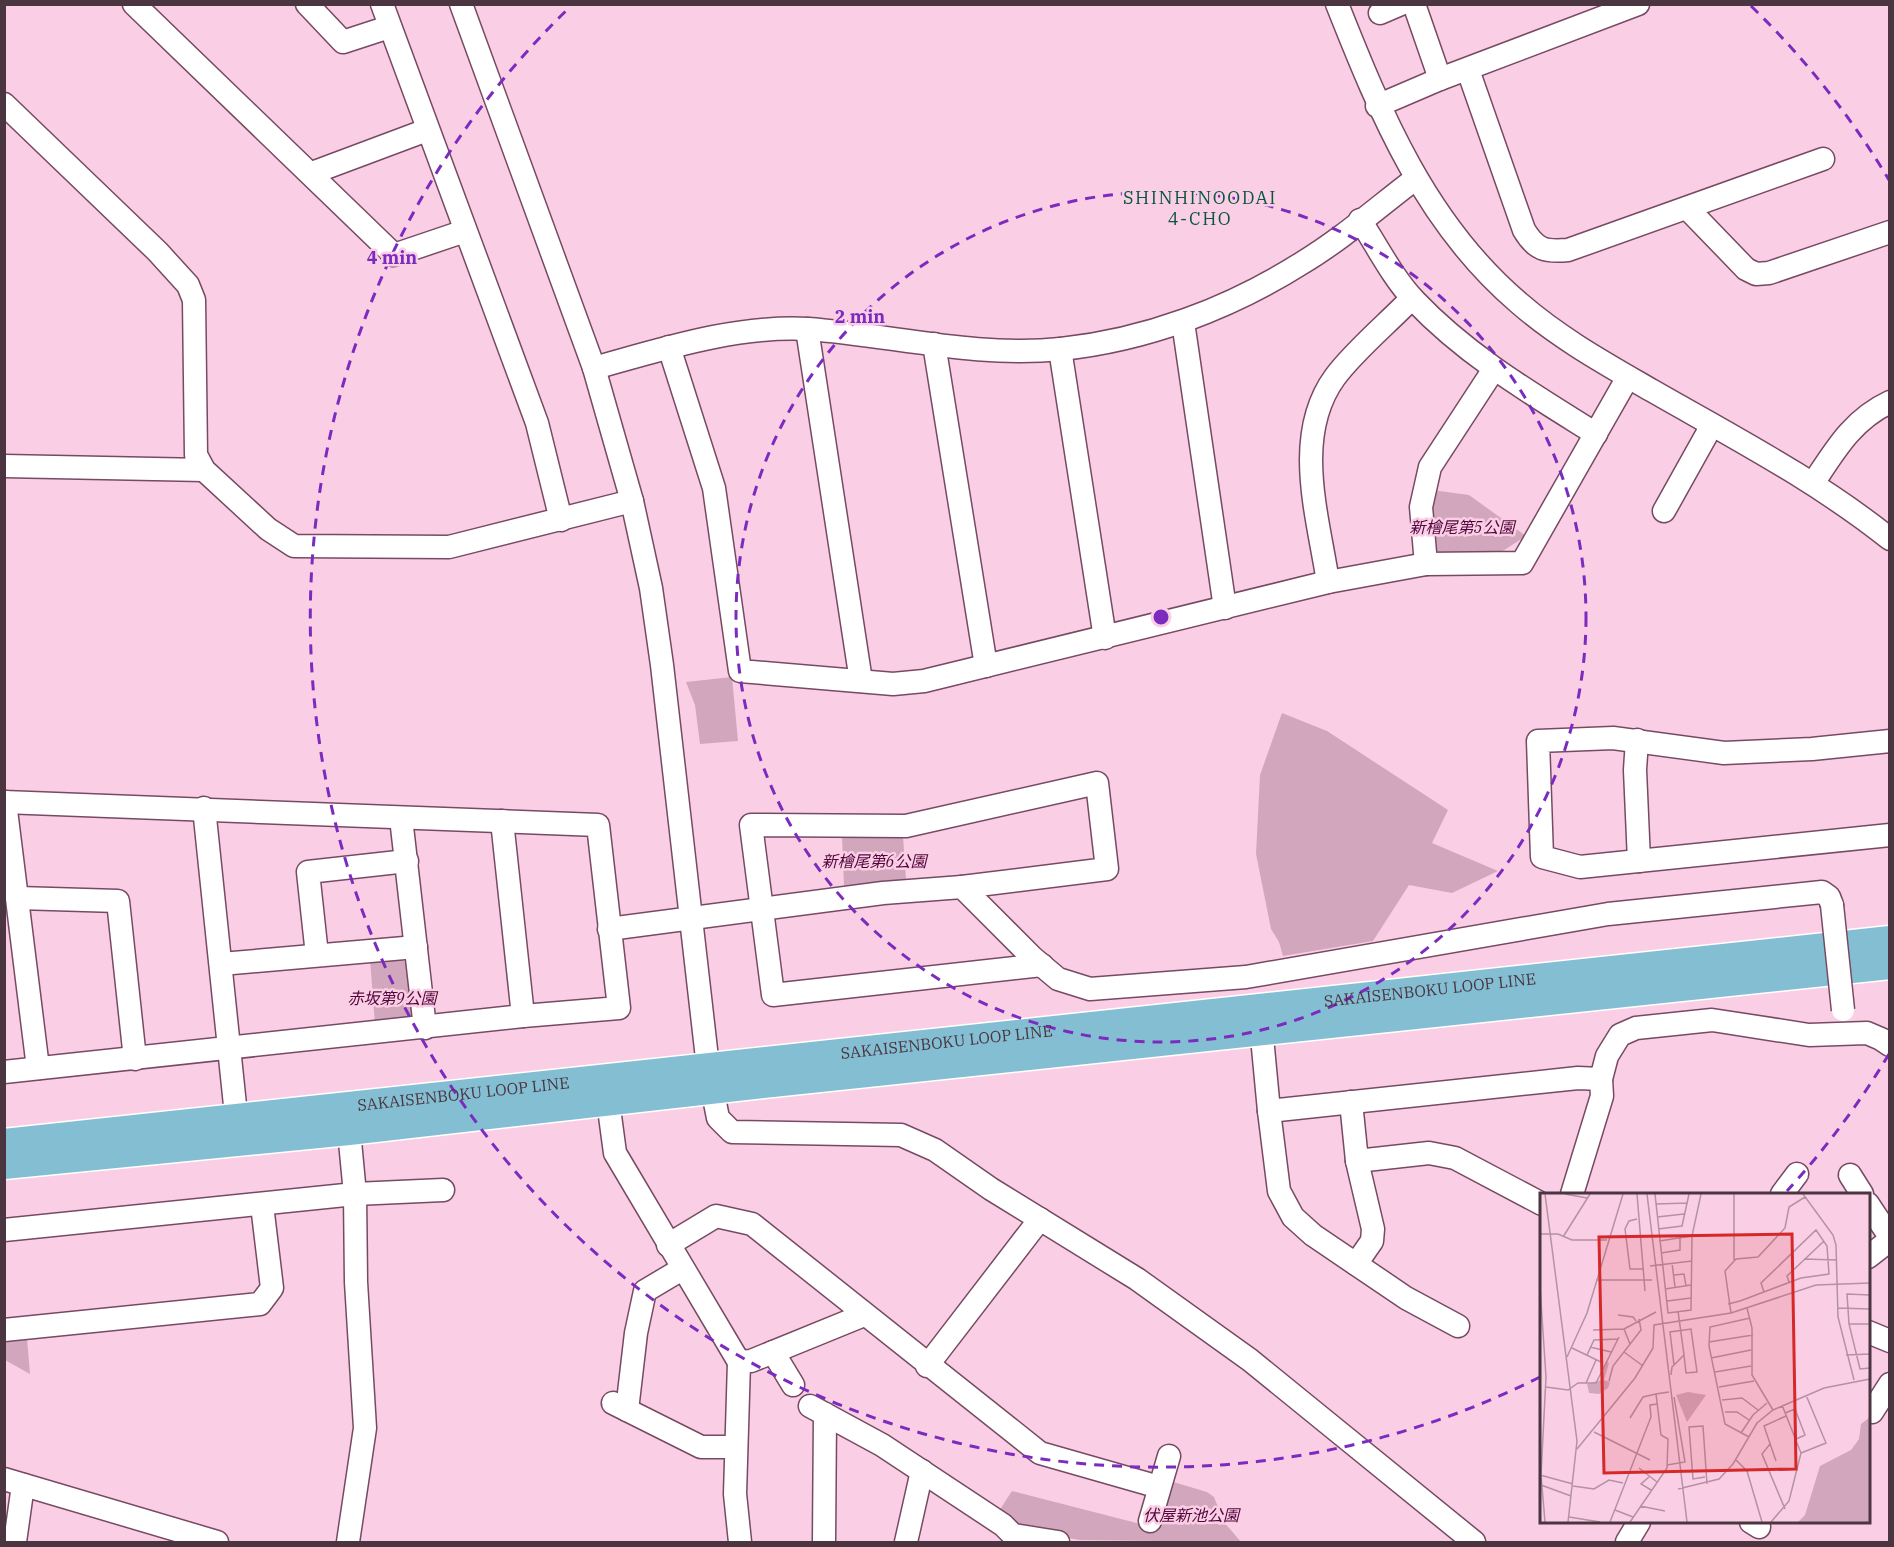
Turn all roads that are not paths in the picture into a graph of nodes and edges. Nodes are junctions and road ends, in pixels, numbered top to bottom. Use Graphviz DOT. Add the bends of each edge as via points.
graph roads {
  1 [pos="134,4"];
  2 [pos="307,4"];
  3 [pos="382,4"];
  4 [pos="461,4"];
  5 [pos="1337,4"];
  6 [pos="1401,4"];
  7 [pos="1414,4"];
  8 [pos="1638,4"];
  9 [pos="1380,13"];
  10 [pos="389,27"];
  11 [pos="1468,70"];
  12 [pos="1440,79"];
  13 [pos="4,104"];
  14 [pos="1377,106"];
  15 [pos="427,130"];
  16 [pos="1823,159"];
  17 [pos="312,173"];
  18 [pos="1415,179"];
  19 [pos="1687,208"];
  20 [pos="1360,220"];
  21 [pos="465,231"];
  22 [pos="1890,232"];
  23 [pos="1413,298"];
  24 [pos="1183,322"];
  25 [pos="807,329"];
  26 [pos="933,344"];
  27 [pos="669,347"];
  28 [pos="1060,349"];
  29 [pos="594,368"];
  30 [pos="1494,369"];
  31 [pos="1628,377"];
  32 [pos="1890,402"];
  33 [pos="1712,425"];
  34 [pos="1596,434"];
  35 [pos="4,466"];
  36 [pos="204,470"];
  37 [pos="1814,482"];
  38 [pos="632,501"];
  39 [pos="1664,511"];
  40 [pos="561,520"];
  41 [pos="1890,539"];
  42 [pos="1426,564"];
  43 [pos="1328,582"];
  44 [pos="1225,608"];
  45 [pos="1105,638"];
  46 [pos="986,666"];
  47 [pos="861,681"];
  48 [pos="1637,740"];
  49 [pos="1890,741"];
  50 [pos="5,802"];
  51 [pos="204,808"];
  52 [pos="401,818"];
  53 [pos="502,821"];
  54 [pos="1890,835"];
  55 [pos="406,861"];
  56 [pos="1638,861"];
  57 [pos="962,887"];
  58 [pos="18,898"];
  59 [pos="762,908"];
  60 [pos="691,919"];
  61 [pos="609,929"];
  62 [pos="1890,940"];
  63 [pos="416,947"];
  64 [pos="317,956"];
  65 [pos="221,964"];
  66 [pos="1042,965"];
  67 [pos="1890,965"];
  68 [pos="522,1016"];
  69 [pos="1261,1020"];
  70 [pos="1844,1021"];
  71 [pos="425,1028"];
  72 [pos="1890,1045"];
  73 [pos="231,1047"];
  74 [pos="135,1059"];
  75 [pos="38,1068"];
  76 [pos="4,1072"];
  77 [pos="710,1078"];
  78 [pos="1601,1079"];
  79 [pos="608,1101"];
  80 [pos="1351,1102"];
  81 [pos="1269,1111"];
  82 [pos="238,1130"];
  83 [pos="350,1131"];
  84 [pos="4,1143"];
  85 [pos="1357,1161"];
  86 [pos="4,1165"];
  87 [pos="1797,1174"];
  88 [pos="1850,1175"];
  89 [pos="443,1190"];
  90 [pos="1572,1193"];
  91 [pos="1783,1193"];
  92 [pos="1861,1193"];
  93 [pos="355,1194"];
  94 [pos="1540,1203"];
  95 [pos="262,1205"];
  96 [pos="1870,1206"];
  97 [pos="1040,1219"];
  98 [pos="4,1230"];
  99 [pos="1890,1239"];
  100 [pos="668,1245"];
  101 [pos="1870,1256"];
  102 [pos="1356,1264"];
  103 [pos="682,1269"];
  104 [pos="864,1315"];
  105 [pos="1458,1326"];
  106 [pos="4,1330"];
  107 [pos="1870,1332"];
  108 [pos="1890,1341"];
  109 [pos="773,1352"];
  110 [pos="739,1362"];
  111 [pos="927,1365"];
  112 [pos="1890,1384"];
  113 [pos="793,1385"];
  114 [pos="1872,1412"];
  115 [pos="736,1447"];
  116 [pos="1168,1456"];
  117 [pos="922,1471"];
  118 [pos="14,1482"];
  119 [pos="1159,1487"];
  120 [pos="1150,1521"];
  121 [pos="1638,1523"];
  122 [pos="1011,1539"];
  123 [pos="15,1542"];
  124 [pos="217,1542"];
  125 [pos="348,1542"];
  126 [pos="740,1542"];
  127 [pos="824,1542"];
  128 [pos="906,1542"];
  129 [pos="1058,1542"];
  130 [pos="1474,1542"];
  131 [pos="1627,1542"];
  1 -- 17 [label="street"];
  2 -- 10 [label="street" via="343,42"];
  3 -- 10 [label="street"];
  4 -- 29 [label="street"];
  5 -- 14 [label="street"];
  6 -- 9 [label="street"];
  7 -- 12 [label="street"];
  8 -- 11 [label="street"];
  10 -- 15 [label="street"];
  11 -- 12 [label="street"];
  11 -- 19 [label="street" via="1524,230 1533,245 1546,252 1568,250"];
  12 -- 14 [label="street"];
  13 -- 36 [label="street" via="188,285 194,300 196,455"];
  14 -- 18 [label="street"];
  15 -- 17 [label="street"];
  15 -- 21 [label="street"];
  16 -- 19 [label="street"];
  17 -- 21 [label="street" via="394,255"];
  18 -- 20 [label="street"];
  18 -- 31 [label="street" via="1448,227 1518,303 1563,337"];
  19 -- 22 [label="street" via="1746,269 1756,274"];
  20 -- 23 [label="street"];
  20 -- 24 [label="street" via="1302,263"];
  21 -- 40 [label="street" via="537,423"];
  23 -- 30 [label="street" via="1450,335"];
  23 -- 43 [label="street" via="1336,375 1322,398 1313,426 1310,459"];
  24 -- 28 [label="street" via="1132,337"];
  24 -- 44 [label="street"];
  25 -- 26 [label="street"];
  25 -- 27 [label="street" via="752,331"];
  25 -- 47 [label="street"];
  26 -- 28 [label="street"];
  26 -- 46 [label="street"];
  27 -- 29 [label="street"];
  27 -- 47 [label="street" via="714,488 740,670"];
  28 -- 45 [label="street"];
  29 -- 38 [label="street"];
  30 -- 34 [label="street"];
  30 -- 42 [label="street" via="1430,467 1422,507"];
  31 -- 33 [label="street"];
  31 -- 34 [label="street"];
  32 -- 37 [label="street" via="1873,409 1847,432"];
  33 -- 37 [label="street"];
  33 -- 39 [label="street"];
  34 -- 42 [label="street" via="1522,563"];
  35 -- 36 [label="street"];
  36 -- 40 [label="street" via="268,529 294,546 449,547"];
  37 -- 41 [label="street"];
  38 -- 40 [label="street"];
  38 -- 60 [label="street" via="662,664"];
  42 -- 43 [label="street"];
  43 -- 44 [label="street"];
  44 -- 45 [label="street"];
  45 -- 46 [label="street"];
  46 -- 47 [label="street" via="924,681"];
  48 -- 49 [label="street" via="1724,753"];
  48 -- 56 [label="street"];
  48 -- 56 [label="street" via="1538,741 1542,857 1580,867"];
  50 -- 51 [label="street"];
  50 -- 58 [label="street"];
  51 -- 52 [label="street"];
  51 -- 65 [label="street"];
  52 -- 53 [label="street"];
  52 -- 55 [label="street"];
  53 -- 61 [label="street" via="598,825"];
  53 -- 68 [label="street"];
  54 -- 56 [label="street"];
  55 -- 63 [label="street"];
  55 -- 64 [label="street" via="308,872"];
  57 -- 59 [label="street"];
  57 -- 59 [label="street" via="1107,869 1097,783 906,826 751,825"];
  57 -- 66 [label="street"];
  58 -- 74 [label="street" via="118,901"];
  58 -- 75 [label="street"];
  59 -- 60 [label="street"];
  59 -- 66 [label="street" via="772,995"];
  60 -- 61 [label="street"];
  60 -- 77 [label="street"];
  61 -- 68 [label="street" via="619,1008"];
  62 -- 69 [label="main road, SAKAISENBOKU LOOP LINE"];
  63 -- 64 [label="street"];
  63 -- 71 [label="street"];
  64 -- 65 [label="street"];
  65 -- 73 [label="street"];
  66 -- 70 [label="street, bridge" via="1058,979 1090,989 1246,977 1608,914 1822,892 1832,905"];
  67 -- 69 [label="main road, SAKAISENBOKU LOOP LINE"];
  68 -- 71 [label="street"];
  69 -- 77 [label="main road, SAKAISENBOKU LOOP LINE"];
  69 -- 81 [label="street"];
  70 -- 72 [label="street"];
  70 -- 78 [label="street" via="1809,1035 1712,1020 1636,1028 1620,1035 1607,1056"];
  71 -- 73 [label="street"];
  73 -- 74 [label="street"];
  73 -- 82 [label="street"];
  74 -- 75 [label="street"];
  75 -- 76 [label="street"];
  77 -- 79 [label="main road, SAKAISENBOKU LOOP LINE"];
  77 -- 82 [label="main road, SAKAISENBOKU LOOP LINE"];
  77 -- 97 [label="street" via="718,1118 732,1132 902,1135 935,1150"];
  78 -- 80 [label="street" via="1578,1078"];
  78 -- 90 [label="street" via="1602,1096"];
  79 -- 83 [label="main road, SAKAISENBOKU LOOP LINE"];
  79 -- 100 [label="street" via="615,1153"];
  80 -- 81 [label="street"];
  80 -- 85 [label="street"];
  81 -- 102 [label="street" via="1279,1191 1293,1217"];
  82 -- 83 [label="main road, SAKAISENBOKU LOOP LINE"];
  82 -- 84 [label="main road, SAKAISENBOKU LOOP LINE"];
  82 -- 86 [label="main road, SAKAISENBOKU LOOP LINE"];
  83 -- 93 [label="street"];
  85 -- 94 [label="street" via="1441,1153"];
  85 -- 102 [label="street" via="1373,1229 1372,1241"];
  87 -- 91 [label="street"];
  88 -- 92 [label="street"];
  89 -- 93 [label="street"];
  93 -- 95 [label="street"];
  93 -- 125 [label="street" via="364,1428"];
  95 -- 98 [label="street"];
  95 -- 106 [label="street" via="272,1288 260,1304"];
  96 -- 99 [label="street"];
  97 -- 111 [label="street"];
  97 -- 130 [label="street" via="1137,1279 1250,1360"];
  99 -- 101 [label="street"];
  100 -- 103 [label="street"];
  100 -- 104 [label="street" via="716,1216 752,1224"];
  102 -- 105 [label="street" via="1406,1298"];
  103 -- 110 [label="street"];
  103 -- 115 [label="street" via="645,1291 620,1406 701,1447"];
  104 -- 109 [label="street"];
  104 -- 111 [label="street"];
  107 -- 108 [label="street"];
  109 -- 110 [label="street"];
  109 -- 113 [label="street"];
  110 -- 115 [label="street"];
  111 -- 119 [label="street" via="1034,1460"];
  112 -- 114 [label="street"];
  115 -- 126 [label="street"];
  116 -- 119 [label="street"];
  117 -- 122 [label="street" via="1003,1525"];
  117 -- 127 [label="street" via="818,1410"];
  117 -- 128 [label="street"];
  118 -- 123 [label="street"];
  118 -- 124 [label="street"];
  119 -- 120 [label="street"];
  121 -- 131 [label="street"];
  122 -- 129 [label="street"];
}
